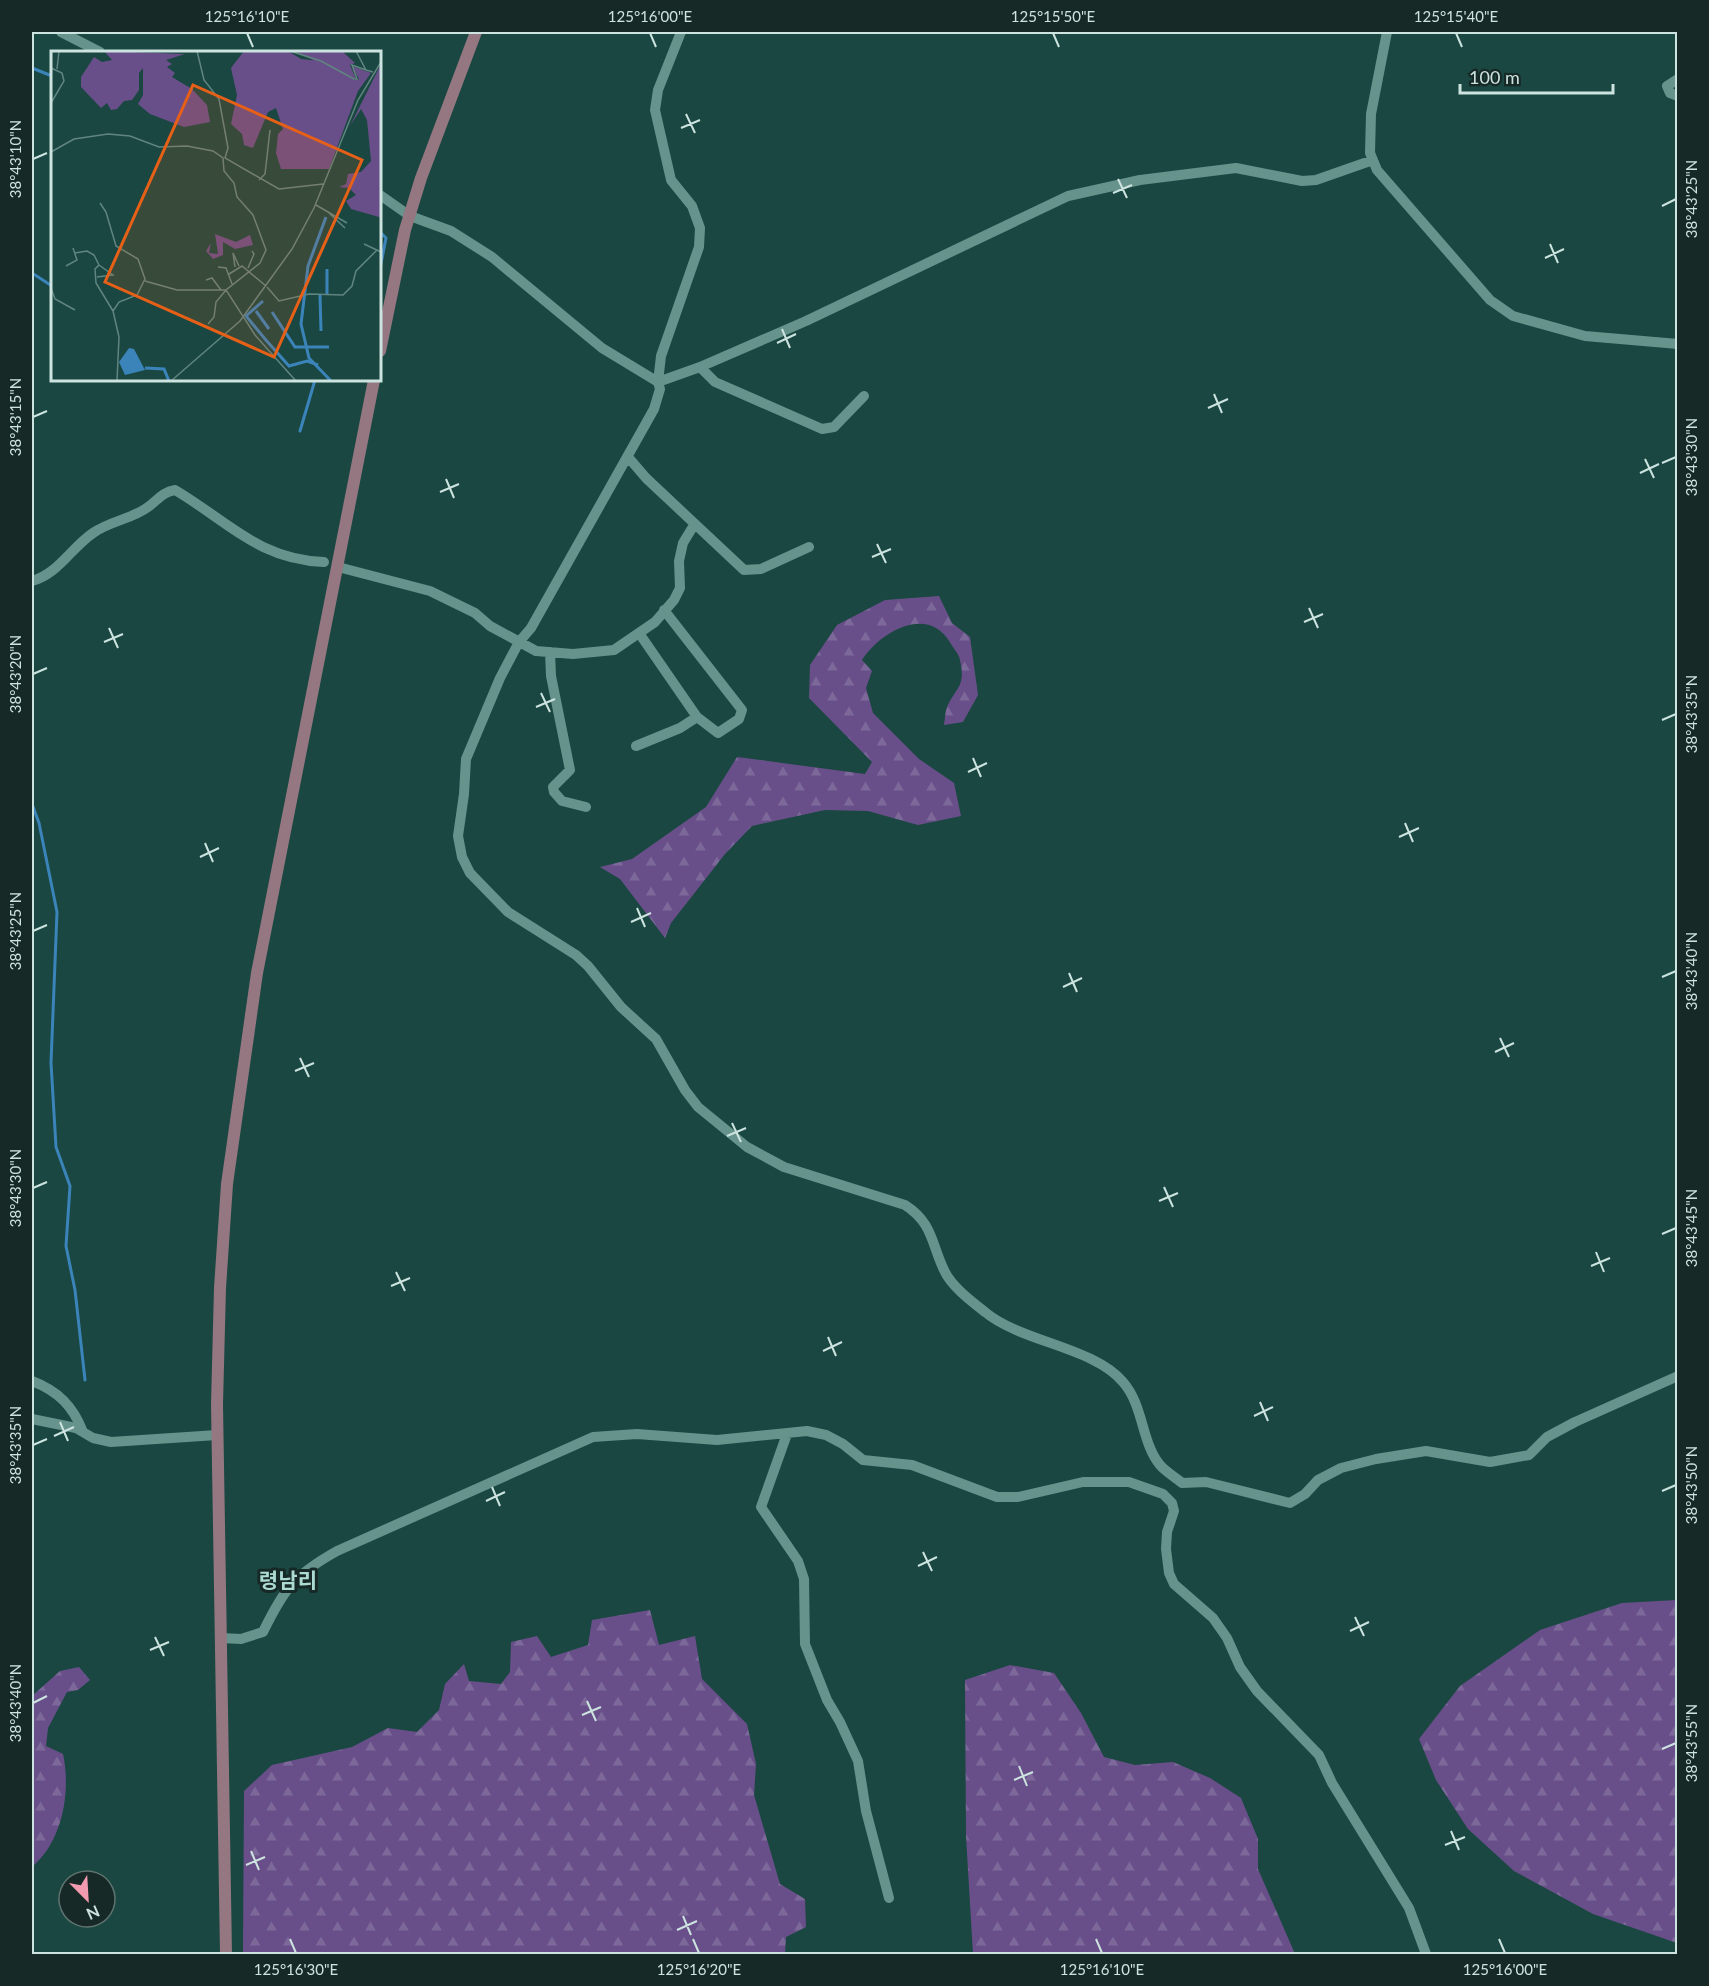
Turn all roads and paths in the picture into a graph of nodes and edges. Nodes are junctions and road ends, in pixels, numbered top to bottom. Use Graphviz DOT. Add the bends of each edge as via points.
graph roads {
  1 [pos="61,32"];
  2 [pos="476,32"];
  3 [pos="681,32"];
  4 [pos="1387,32"];
  5 [pos="98,51"];
  6 [pos="1677,79"];
  7 [pos="1677,96"];
  8 [pos="1373,160"];
  9 [pos="381,196"];
  10 [pos="410,216"];
  11 [pos="1677,345"];
  12 [pos="381,346"];
  13 [pos="700,368"];
  14 [pos="374,381"];
  15 [pos="658,382"];
  16 [pos="864,396"];
  17 [pos="628,457"];
  18 [pos="694,525"];
  19 [pos="809,547"];
  20 [pos="324,562"];
  21 [pos="338,567"];
  22 [pos="32,581"];
  23 [pos="664,610"];
  24 [pos="639,633"];
  25 [pos="519,642"];
  26 [pos="550,652"];
  27 [pos="697,717"];
  28 [pos="636,746"];
  29 [pos="586,807"];
  30 [pos="1677,1377"];
  31 [pos="32,1381"];
  32 [pos="32,1419"];
  33 [pos="82,1432"];
  34 [pos="787,1434"];
  35 [pos="218,1435"];
  36 [pos="221,1638"];
  37 [pos="888,1898"];
  38 [pos="226,1954"];
  39 [pos="1425,1954"];
  1 -- 5 [label="street"];
  2 -- 10 [label="main road"];
  3 -- 15 [label="street" via="658,90 655,110 671,180 692,206 700,228 699,247 661,356"];
  4 -- 8 [label="street" via="1371,114"];
  6 -- 7 [label="street" via="1667,86"];
  8 -- 11 [label="street" via="1377,170 1490,300 1513,316 1585,336"];
  8 -- 13 [label="street" via="1316,180 1302,181 1236,168 1140,180 1068,196 892,282"];
  9 -- 10 [label="street"];
  10 -- 12 [label="main road"];
  10 -- 15 [label="street" via="452,231 492,257 602,348"];
  13 -- 15 [label="street"];
  13 -- 16 [label="street" via="715,382 822,429 834,427"];
  14 -- 21 [label="main road"];
  15 -- 17 [label="street" via="660,389 654,409"];
  17 -- 18 [label="street"];
  17 -- 25 [label="street" via="531,628"];
  18 -- 19 [label="street" via="744,570 761,569"];
  18 -- 23 [label="street" via="683,543 680,588"];
  20 -- 22 [label="street" via="304,561 261,547 175,490 166,491 148,507 96,531 46,576"];
  21 -- 25 [label="street" via="430,591 475,613"];
  21 -- 35 [label="main road" via="257,973 237,1101 220,1288"];
  23 -- 24 [label="street"];
  23 -- 27 [label="street" via="742,710 739,719 718,733"];
  24 -- 26 [label="street" via="614,650"];
  24 -- 27 [label="street"];
  25 -- 26 [label="street" via="536,651"];
  25 -- 30 [label="street" via="466,759 458,836 470,873 508,912 588,966 621,1007 656,1039 685,1090 712,1120 747,1148 784,1167 905,1205 916,1212 955,1285 987,1314 1093,1361 1122,1380 1161,1466 1182,1483 1206,1482 1290,1503 1318,1480 1341,1468 1376,1459 1426,1451 1490,1462 1529,1455 1547,1437"];
  26 -- 29 [label="street" via="551,676 570,770 553,788 562,801"];
  27 -- 28 [label="street"];
  31 -- 33 [label="street" via="62,1397 75,1413"];
  32 -- 33 [label="street"];
  33 -- 35 [label="street" via="111,1442"];
  34 -- 36 [label="street" via="717,1440 637,1434 593,1437 336,1551 305,1569 288,1588 263,1632 241,1639"];
  34 -- 37 [label="street" via="761,1507 798,1561 804,1579 805,1644 826,1700 858,1761"];
  34 -- 39 [label="street" via="807,1431 826,1435 863,1460 912,1465 997,1497 1018,1497 1083,1482 1129,1482 1163,1494 1174,1510 1166,1549 1174,1584 1213,1618 1257,1691 1319,1755 1409,1908"];
  35 -- 36 [label="main road"];
  36 -- 38 [label="main road"];
}
